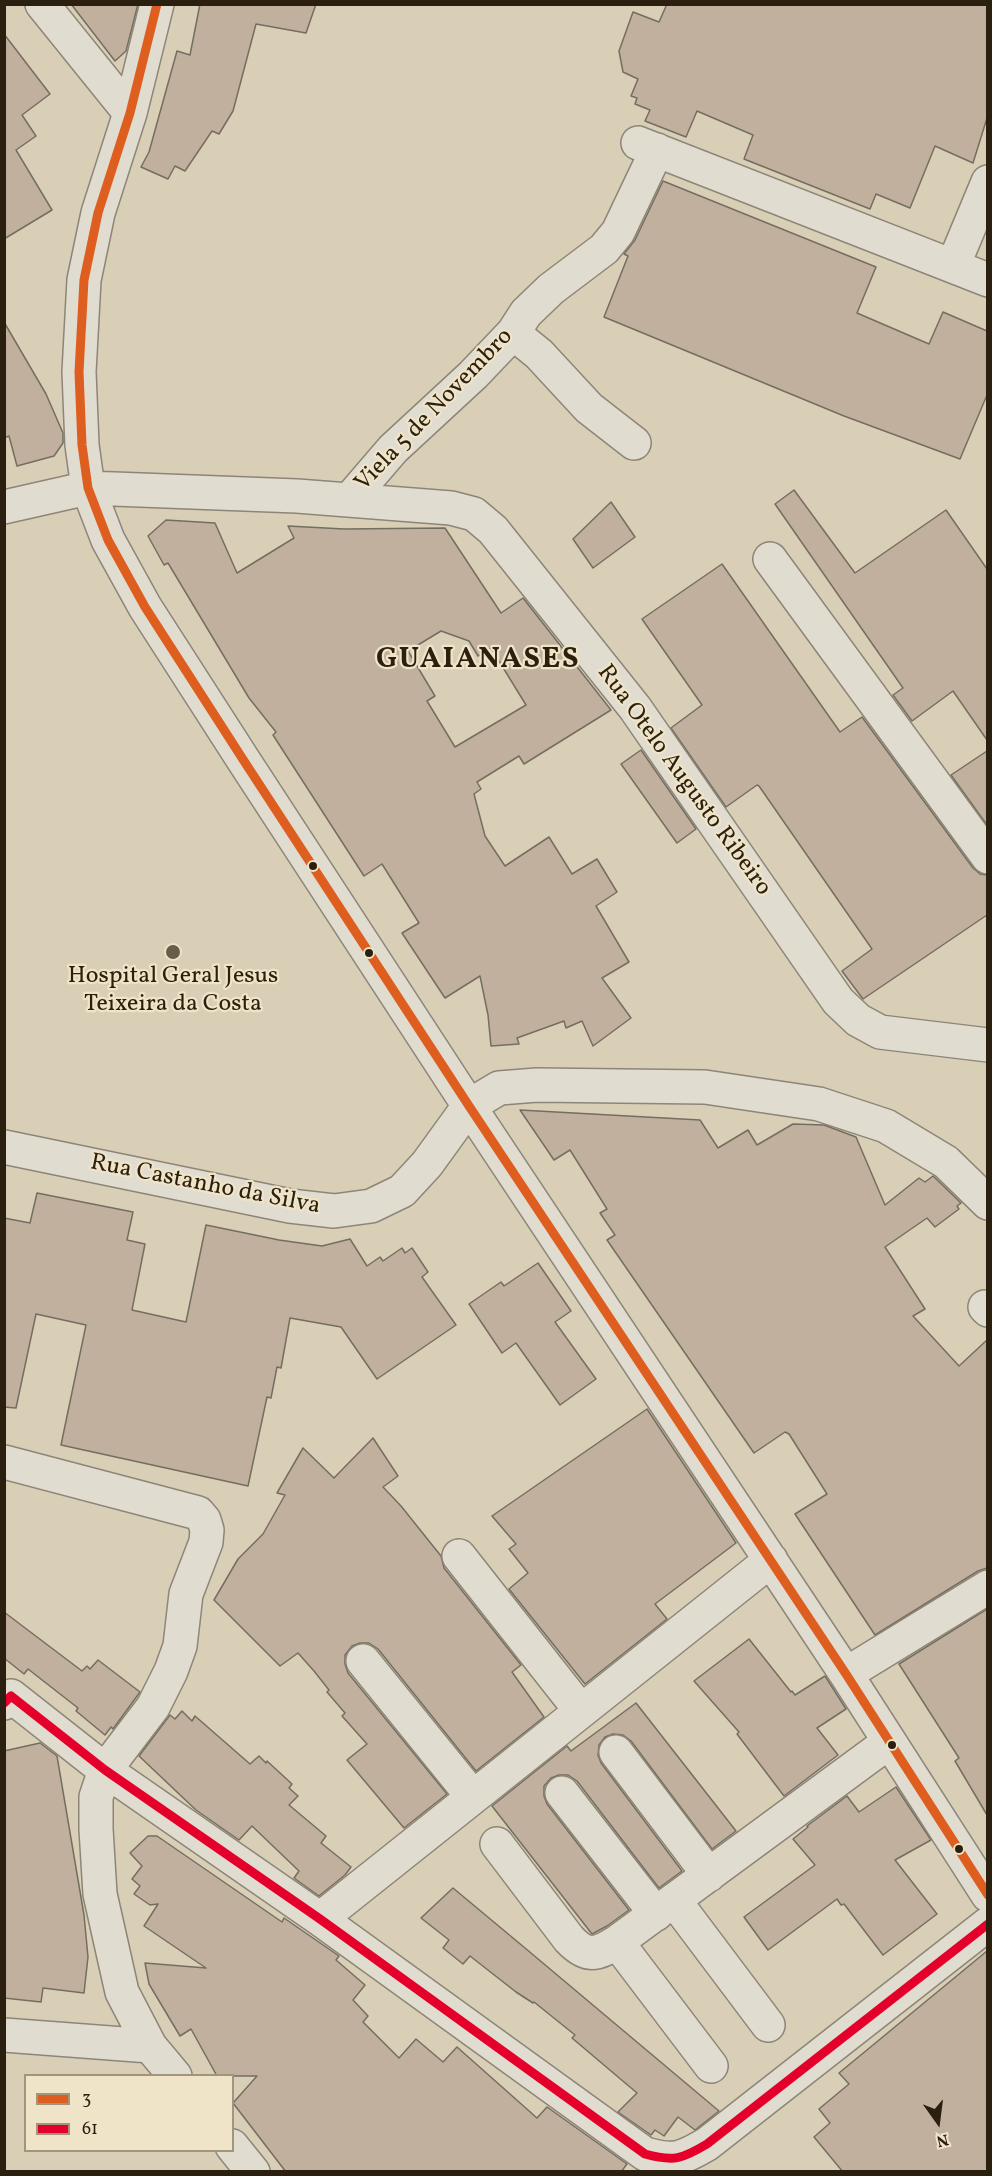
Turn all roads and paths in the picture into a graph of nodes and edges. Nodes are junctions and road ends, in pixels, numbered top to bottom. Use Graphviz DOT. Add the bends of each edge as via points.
graph roads {
  1 [pos="42,4"];
  2 [pos="157,4"];
  3 [pos="130,113"];
  4 [pos="987,182"];
  5 [pos="953,266"];
  6 [pos="987,280"];
  7 [pos="513,333"];
  8 [pos="634,443"];
  9 [pos="88,488"];
  10 [pos="350,499"];
  11 [pos="4,507"];
  12 [pos="770,559"];
  13 [pos="987,856"];
  14 [pos="987,1045"];
  15 [pos="469,1106"];
  16 [pos="4,1147"];
  17 [pos="987,1203"];
  18 [pos="4,1462"];
  19 [pos="459,1556"];
  20 [pos="771,1560"];
  21 [pos="987,1587"];
  22 [pos="363,1661"];
  23 [pos="846,1674"];
  24 [pos="7,1696"];
  25 [pos="581,1711"];
  26 [pos="889,1742"];
  27 [pos="616,1752"];
  28 [pos="105,1770"];
  29 [pos="562,1793"];
  30 [pos="473,1797"];
  31 [pos="497,1844"];
  32 [pos="708,1875"];
  33 [pos="987,1895"];
  34 [pos="665,1907"];
  35 [pos="320,1918"];
  36 [pos="987,1924"];
  37 [pos="617,1942"];
  38 [pos="768,2025"];
  39 [pos="4,2035"];
  40 [pos="150,2046"];
  41 [pos="711,2066"];
  42 [pos="173,2074"];
  43 [pos="234,2148"];
  44 [pos="253,2172"];
  1 -- 3 [label="street"];
  2 -- 3 [label="street"];
  3 -- 9 [label="street" via="98,213 84,280 79,372"];
  4 -- 5 [label="street"];
  5 -- 6 [label="street, Viela 5 de Novembro"];
  5 -- 7 [label="street, Viela 5 de Novembro" via="647,146 618,232 604,249 526,313"];
  7 -- 8 [label="street" via="539,354 589,408"];
  7 -- 10 [label="street, Viela 5 de Novembro" via="393,449"];
  9 -- 10 [label="street, Viela 5 de Novembro"];
  9 -- 11 [label="street, Viela 5 de Novembro"];
  9 -- 15 [label="street" via="108,540 145,608"];
  10 -- 14 [label="street, Rua Otelo Augusto Ribeiro" via="451,508 474,514 493,530 635,708 838,1001 858,1020 880,1032"];
  12 -- 13 [label="street"];
  15 -- 16 [label="street, Rua Castanho da Silva" via="402,1191 371,1206 334,1210 290,1206"];
  15 -- 17 [label="street" via="500,1088 537,1085 705,1087 819,1104 886,1126 946,1162"];
  15 -- 20 [label="street"];
  18 -- 28 [label="street" via="198,1513 204,1520 206,1542 186,1594 180,1646 171,1671 153,1707"];
  19 -- 25 [label="street"];
  20 -- 23 [label="street"];
  20 -- 25 [label="street"];
  21 -- 23 [label="street"];
  22 -- 30 [label="street"];
  23 -- 26 [label="street"];
  24 -- 28 [label="street"];
  25 -- 30 [label="street"];
  26 -- 32 [label="street"];
  26 -- 33 [label="street"];
  27 -- 32 [label="street"];
  28 -- 35 [label="street"];
  28 -- 40 [label="street" via="96,1797 100,1894 122,1992"];
  29 -- 34 [label="street"];
  30 -- 35 [label="street"];
  31 -- 37 [label="street" via="580,1950 591,1953"];
  32 -- 34 [label="street"];
  34 -- 37 [label="street"];
  34 -- 38 [label="street"];
  35 -- 36 [label="street" via="645,2154 666,2160 688,2156 707,2144"];
  37 -- 41 [label="street"];
  39 -- 40 [label="street"];
  40 -- 42 [label="street"];
  43 -- 44 [label="street"];
}
